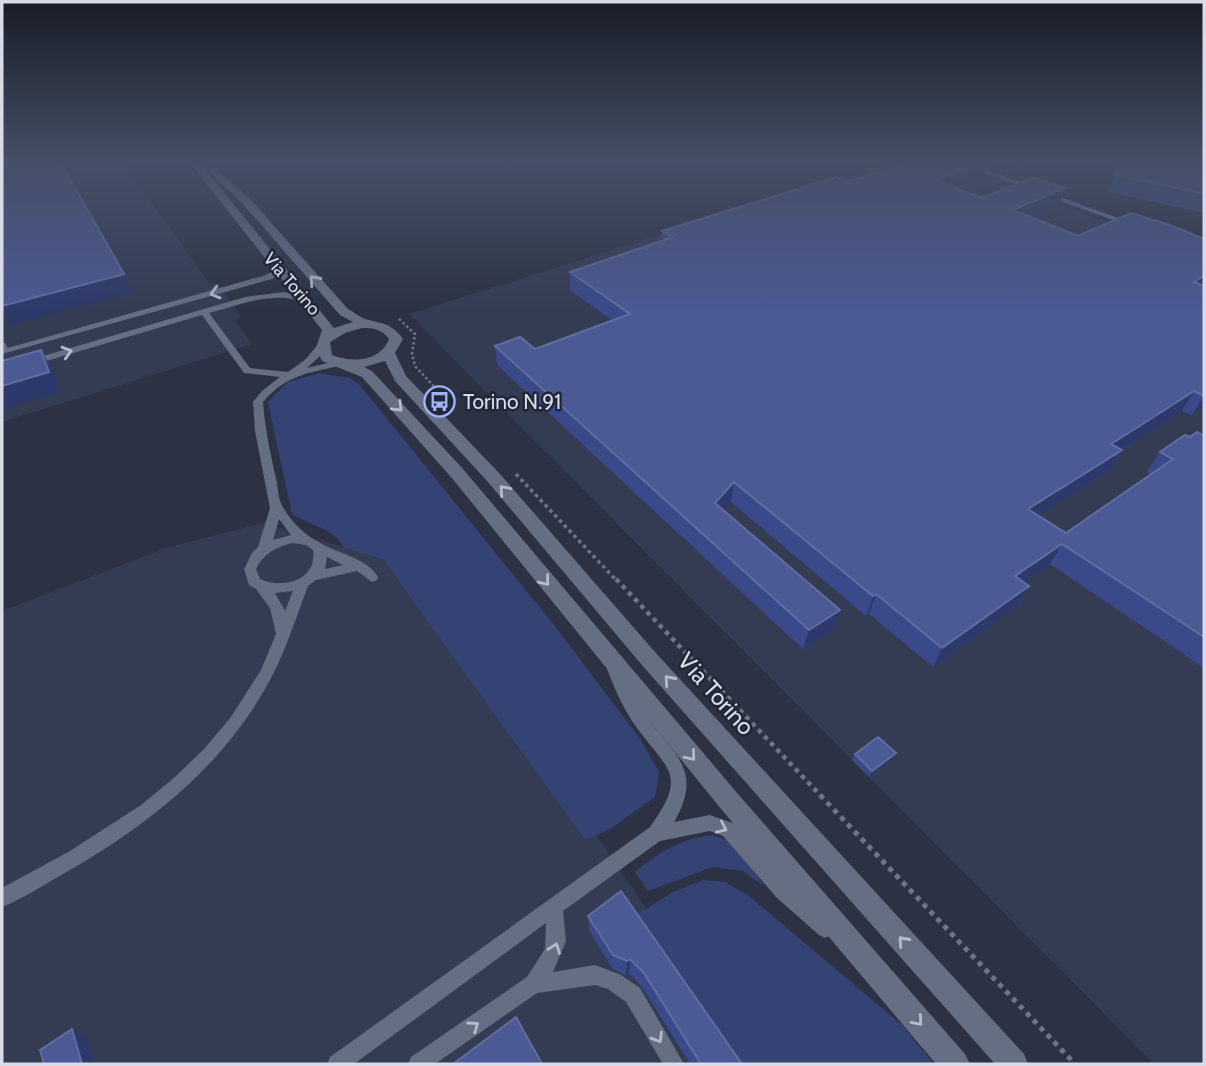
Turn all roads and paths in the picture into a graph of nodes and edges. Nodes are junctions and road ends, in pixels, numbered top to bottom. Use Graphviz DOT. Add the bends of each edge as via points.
graph roads {
  1 [pos="234,213"];
  2 [pos="256,213"];
  3 [pos="279,271"];
  4 [pos="303,298"];
  5 [pos="204,312"];
  6 [pos="396,316"];
  7 [pos="365,324"];
  8 [pos="323,343"];
  9 [pos="2,350"];
  10 [pos="388,353"];
  11 [pos="343,363"];
  12 [pos="2,371"];
  13 [pos="287,375"];
  14 [pos="457,412"];
  15 [pos="514,472"];
  16 [pos="276,508"];
  17 [pos="301,539"];
  18 [pos="319,548"];
  19 [pos="264,549"];
  20 [pos="360,566"];
  21 [pos="372,577"];
  22 [pos="307,580"];
  23 [pos="262,587"];
  24 [pos="281,634"];
  25 [pos="611,662"];
  26 [pos="656,833"];
  27 [pos="2,898"];
  28 [pos="553,908"];
  29 [pos="885,982"];
  30 [pos="534,984"];
  31 [pos="337,1064"];
  32 [pos="418,1064"];
  33 [pos="674,1064"];
  34 [pos="955,1064"];
  35 [pos="1014,1064"];
  36 [pos="1075,1064"];
  1 -- 3 [label="main road, Via Torino"];
  7 -- 2 [label="main road, Via Torino, one-way" via="344,312"];
  3 -- 4 [label="main road, Via Torino"];
  3 -- 9 [label="lane, one-way"];
  4 -- 5 [label="lane" via="262,296"];
  4 -- 8 [label="main road, Via Torino" via="329,330"];
  12 -- 5 [label="lane, one-way"];
  5 -- 13 [label="lane" via="247,370"];
  6 -- 14 [label="path" via="416,335 413,361 419,371"];
  7 -- 8 [label="main road" via="341,329"];
  7 -- 10 [label="main road, Via Torino" via="394,334 395,345"];
  8 -- 11 [label="main road" via="324,355"];
  8 -- 13 [label="lane" via="310,362"];
  10 -- 11 [label="main road" via="370,361"];
  35 -- 10 [label="main road, Via Torino, one-way" via="400,377"];
  11 -- 13 [label="lane"];
  11 -- 25 [label="main road, one-way" via="367,374 418,429"];
  13 -- 16 [label="lane" via="257,402"];
  15 -- 36 [label="path"];
  16 -- 17 [label="lane"];
  16 -- 19 [label="lane"];
  17 -- 18 [label="lane"];
  17 -- 19 [label="lane" via="282,540"];
  18 -- 20 [label="lane"];
  18 -- 22 [label="lane" via="320,565"];
  19 -- 23 [label="lane" via="250,569 254,582"];
  20 -- 21 [label="lane"];
  20 -- 22 [label="lane"];
  22 -- 23 [label="lane" via="278,590"];
  22 -- 24 [label="lane"];
  23 -- 24 [label="lane" via="282,616"];
  24 -- 27 [label="lane" via="261,684 244,711 224,739 168,795 121,831"];
  25 -- 26 [label="lane" via="622,692 675,763 679,776 677,797"];
  25 -- 29 [label="main road, one-way"];
  26 -- 28 [label="lane"];
  26 -- 29 [label="lane, one-way" via="710,823 729,830 783,892"];
  30 -- 28 [label="lane, one-way" via="553,957 559,938"];
  28 -- 31 [label="lane"];
  29 -- 34 [label="main road, one-way"];
  32 -- 30 [label="lane, one-way"];
  30 -- 33 [label="lane, one-way" via="596,975 614,982 633,995"];
}
